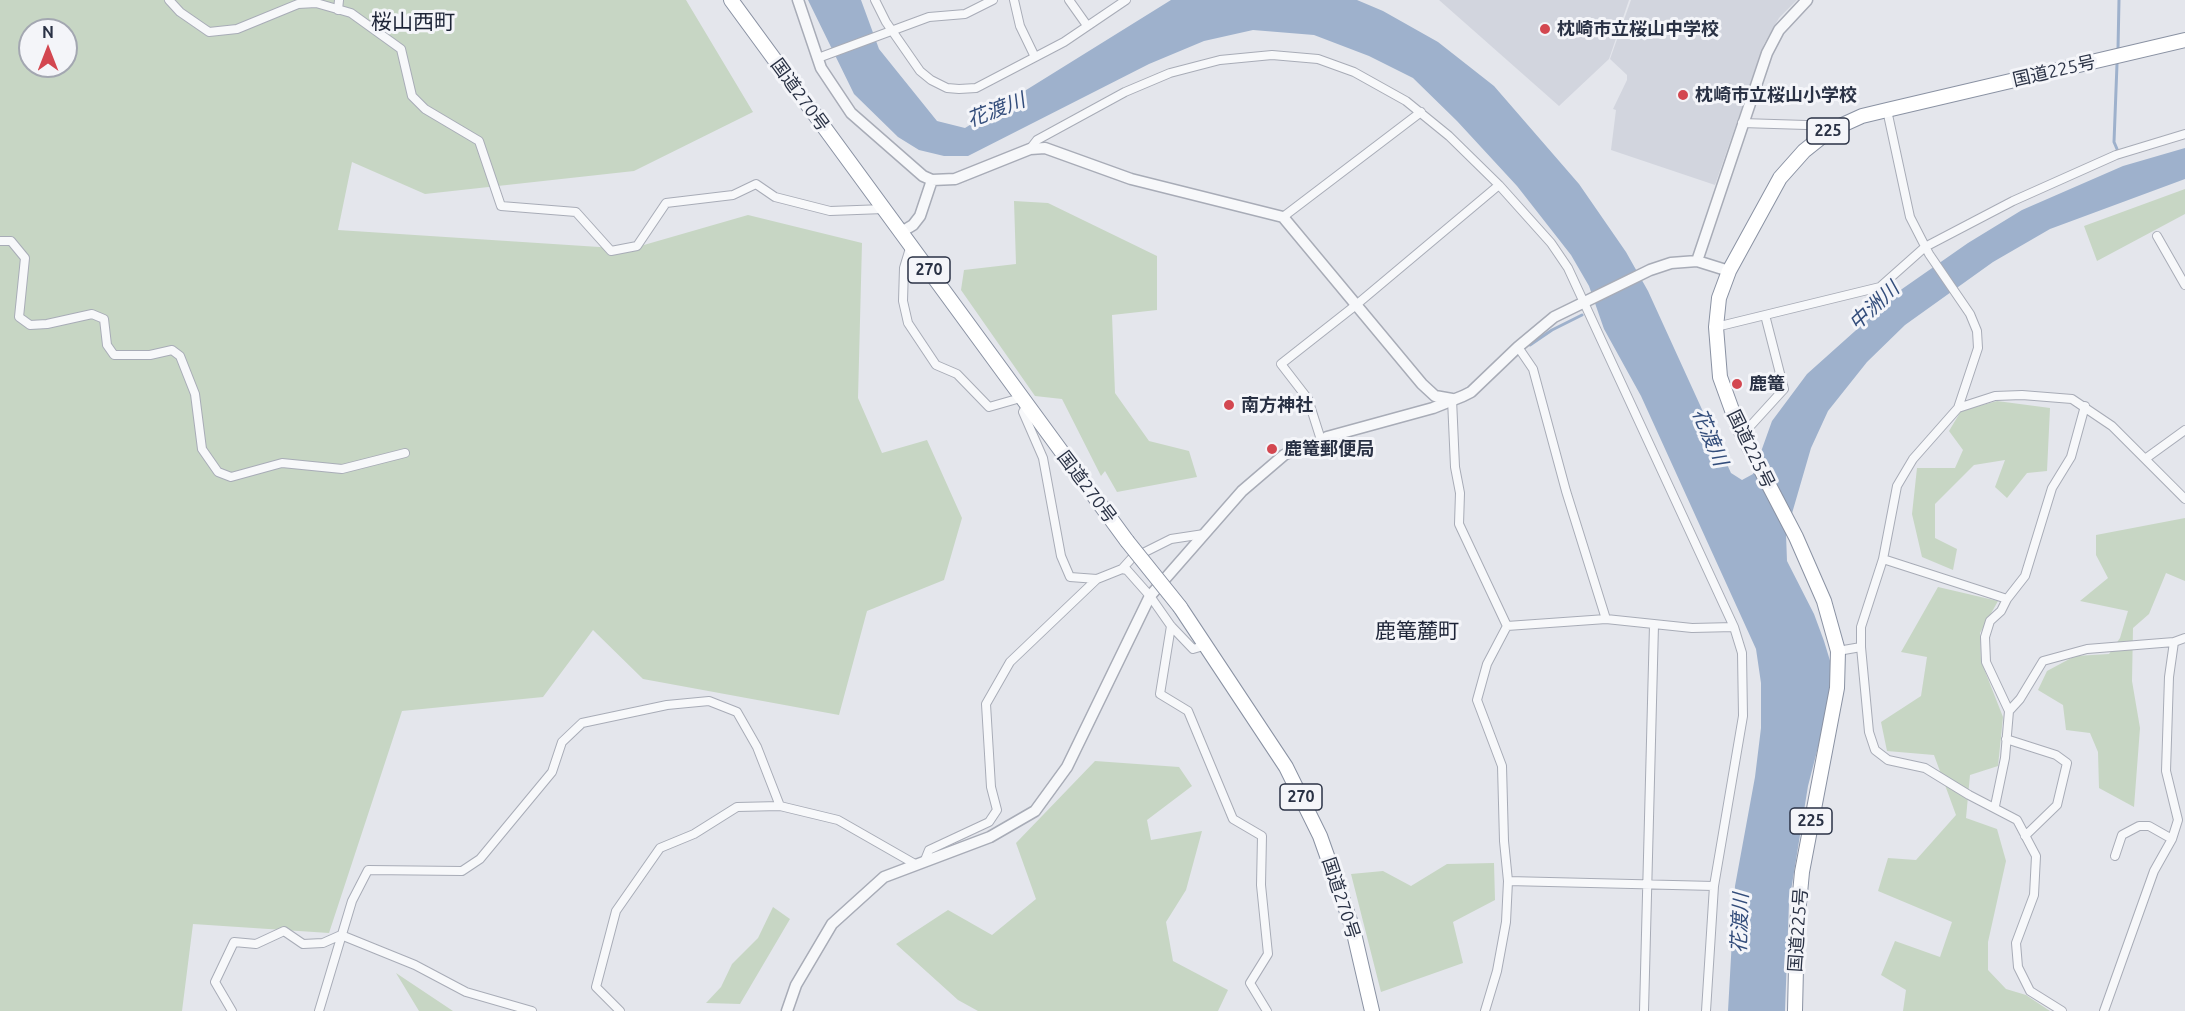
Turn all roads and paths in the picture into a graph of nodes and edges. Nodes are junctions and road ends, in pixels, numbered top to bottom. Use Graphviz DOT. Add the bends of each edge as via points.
graph roads {
  1 [pos="170,0"];
  2 [pos="731,0"];
  3 [pos="798,0"];
  4 [pos="875,0"];
  5 [pos="993,0"];
  6 [pos="1014,0"];
  7 [pos="1069,0"];
  8 [pos="1126,0"];
  9 [pos="1807,0"];
  10 [pos="339,5"];
  11 [pos="1086,24"];
  12 [pos="888,33"];
  13 [pos="2185,40"];
  14 [pos="822,56"];
  15 [pos="1035,57"];
  16 [pos="1887,110"];
  17 [pos="1421,112"];
  18 [pos="1742,123"];
  19 [pos="1839,126"];
  20 [pos="2185,134"];
  21 [pos="1030,149"];
  22 [pos="932,180"];
  23 [pos="1499,185"];
  24 [pos="885,209"];
  25 [pos="1283,217"];
  26 [pos="903,231"];
  27 [pos="2157,236"];
  28 [pos="0,241"];
  29 [pos="911,245"];
  30 [pos="1927,251"];
  31 [pos="1697,261"];
  32 [pos="1729,272"];
  33 [pos="2185,285"];
  34 [pos="1586,300"];
  35 [pos="1356,305"];
  36 [pos="1765,315"];
  37 [pos="1716,327"];
  38 [pos="1518,347"];
  39 [pos="1452,399"];
  40 [pos="1026,400"];
  41 [pos="2085,406"];
  42 [pos="1958,408"];
  43 [pos="2185,430"];
  44 [pos="1743,434"];
  45 [pos="1322,443"];
  46 [pos="405,453"];
  47 [pos="2145,459"];
  48 [pos="2185,499"];
  49 [pos="1204,534"];
  50 [pos="1883,559"];
  51 [pos="1122,569"];
  52 [pos="1097,579"];
  53 [pos="1150,596"];
  54 [pos="2007,599"];
  55 [pos="1606,619"];
  56 [pos="1654,625"];
  57 [pos="1171,626"];
  58 [pos="1507,626"];
  59 [pos="1734,627"];
  60 [pos="2185,638"];
  61 [pos="2174,642"];
  62 [pos="1208,645"];
  63 [pos="1861,647"];
  64 [pos="1838,651"];
  65 [pos="2009,711"];
  66 [pos="2006,739"];
  67 [pos="780,806"];
  68 [pos="1995,806"];
  69 [pos="2025,836"];
  70 [pos="2172,839"];
  71 [pos="2115,856"];
  72 [pos="920,862"];
  73 [pos="1508,881"];
  74 [pos="1647,883"];
  75 [pos="1714,886"];
  76 [pos="341,935"];
  77 [pos="232,1011"];
  78 [pos="319,1011"];
  79 [pos="532,1011"];
  80 [pos="620,1011"];
  81 [pos="787,1011"];
  82 [pos="1267,1011"];
  83 [pos="1372,1011"];
  84 [pos="1485,1011"];
  85 [pos="1644,1011"];
  86 [pos="1706,1011"];
  87 [pos="1795,1011"];
  88 [pos="2062,1011"];
  89 [pos="2104,1011"];
  1 -- 10 [label="street" via="209,32 237,29 298,4"];
  2 -- 24 [label="highway, 国道270号 / 270"];
  3 -- 14 [label="street"];
  4 -- 12 [label="street"];
  5 -- 12 [label="street" via="965,14 929,17"];
  6 -- 15 [label="street" via="1020,26"];
  7 -- 11 [label="street"];
  8 -- 11 [label="street"];
  9 -- 18 [label="street" via="1779,30"];
  10 -- 24 [label="street" via="401,49 412,96 425,109 479,141 501,206 576,212 610,251 637,246 666,202 733,195 756,184 775,197 830,211"];
  11 -- 15 [label="street" via="1064,42"];
  12 -- 14 [label="street"];
  12 -- 15 [label="street" via="920,70 947,88 976,88"];
  13 -- 16 [label="highway, 国道225号 / 225"];
  14 -- 22 [label="street" via="825,75 851,113 914,170"];
  16 -- 19 [label="highway, 国道225号 / 225"];
  16 -- 30 [label="street" via="1910,217"];
  17 -- 21 [label="street" via="1381,86 1337,65 1297,56 1246,57 1193,66 1125,92 1037,140"];
  17 -- 23 [label="street"];
  17 -- 25 [label="street"];
  18 -- 19 [label="street"];
  18 -- 31 [label="street"];
  19 -- 32 [label="highway, 国道225号 / 225" via="1804,151 1779,178"];
  20 -- 30 [label="street" via="2116,155 2013,201"];
  21 -- 22 [label="street" via="965,176"];
  21 -- 25 [label="street" via="1045,148 1131,179"];
  22 -- 26 [label="street" via="920,216"];
  23 -- 34 [label="street" via="1551,243"];
  23 -- 35 [label="street"];
  24 -- 26 [label="highway, 国道270号 / 270"];
  25 -- 35 [label="street"];
  26 -- 29 [label="highway, 国道270号 / 270"];
  27 -- 33 [label="street"];
  28 -- 46 [label="street" via="11,241 26,258 19,317 30,325 92,314 104,319 107,345 114,355 150,356 172,350 180,356 195,394 202,449 218,471 231,477 282,463 342,469"];
  29 -- 40 [label="highway, 国道270号 / 270"];
  29 -- 40 [label="street" via="904,268 903,301 908,323 936,365 957,374 989,406"];
  30 -- 36 [label="street" via="1880,287"];
  30 -- 42 [label="street" via="1970,314 1977,331 1978,348"];
  31 -- 32 [label="street"];
  31 -- 34 [label="street" via="1650,270"];
  32 -- 37 [label="highway, 国道225号 / 225" via="1719,298"];
  34 -- 38 [label="street" via="1554,317"];
  34 -- 59 [label="street"];
  35 -- 39 [label="street" via="1426,388 1435,396"];
  35 -- 45 [label="street" via="1281,364 1308,399"];
  36 -- 37 [label="street"];
  36 -- 44 [label="street" via="1784,389"];
  37 -- 44 [label="highway, 国道225号 / 225" via="1720,377"];
  38 -- 39 [label="street" via="1471,392"];
  38 -- 55 [label="street" via="1533,369"];
  39 -- 45 [label="street" via="1433,408 1327,437"];
  39 -- 58 [label="street" via="1459,524"];
  40 -- 52 [label="street" via="1023,412 1043,458 1061,556 1070,577"];
  40 -- 62 [label="highway, 国道270号 / 270, bridge" via="1067,461"];
  41 -- 42 [label="street" via="2072,399 2022,395 1995,396"];
  41 -- 47 [label="street"];
  41 -- 54 [label="street" via="2071,457 2052,488 2025,576"];
  42 -- 50 [label="street" via="1913,459 1897,486"];
  43 -- 47 [label="street"];
  44 -- 64 [label="highway, 国道225号 / 225" via="1796,537 1824,601"];
  45 -- 49 [label="street" via="1284,455 1242,491"];
  47 -- 48 [label="street"];
  49 -- 51 [label="street" via="1171,539 1131,559"];
  49 -- 53 [label="street"];
  50 -- 54 [label="street"];
  50 -- 63 [label="street" via="1861,627"];
  51 -- 52 [label="street"];
  51 -- 53 [label="street"];
  52 -- 72 [label="street" via="1010,663 986,704 991,787 997,810 989,822 929,850"];
  53 -- 57 [label="street"];
  53 -- 72 [label="street" via="1067,767 1035,811 990,837"];
  54 -- 65 [label="street" via="1990,621 1984,637 1986,662"];
  55 -- 56 [label="street"];
  55 -- 58 [label="street"];
  56 -- 59 [label="street"];
  56 -- 74 [label="street"];
  57 -- 62 [label="street" via="1193,649"];
  57 -- 82 [label="street" via="1160,694 1188,711 1233,819 1262,836 1261,885 1268,954 1250,983"];
  58 -- 73 [label="street" via="1487,664 1477,700 1502,766"];
  59 -- 75 [label="street" via="1742,653 1743,716"];
  60 -- 61 [label="street"];
  61 -- 65 [label="street" via="2087,649 2043,662"];
  61 -- 70 [label="street" via="2166,771 2178,820"];
  62 -- 83 [label="highway, 国道270号 / 270" via="1287,767 1320,836 1353,929"];
  63 -- 64 [label="street"];
  63 -- 68 [label="street" via="1869,732 1875,750 1888,760 1925,768"];
  64 -- 87 [label="highway, 国道225号 / 225" via="1838,688 1802,872"];
  65 -- 66 [label="street"];
  66 -- 68 [label="street"];
  66 -- 69 [label="street" via="2056,755 2067,763 2057,805"];
  67 -- 72 [label="street" via="838,820"];
  67 -- 76 [label="street" via="757,747 737,712 709,701 668,705 582,723 562,742 552,772 480,860 462,871 368,870"];
  67 -- 80 [label="street" via="737,807 694,834 660,848 616,911 596,987"];
  68 -- 69 [label="street" via="2017,820"];
  69 -- 88 [label="street" via="2036,856 2034,895 2016,943 2018,967 2030,991"];
  70 -- 71 [label="street" via="2149,826 2139,826 2122,835"];
  70 -- 89 [label="street" via="2154,871"];
  72 -- 81 [label="street" via="884,877 832,924 801,975"];
  73 -- 74 [label="street"];
  73 -- 84 [label="street" via="1506,922"];
  74 -- 75 [label="street"];
  74 -- 85 [label="street"];
  75 -- 86 [label="street"];
  76 -- 77 [label="street" via="323,943 303,944 284,932 256,944 234,942 214,982"];
  76 -- 78 [label="street"];
  76 -- 79 [label="street" via="415,965 466,992"];
}
